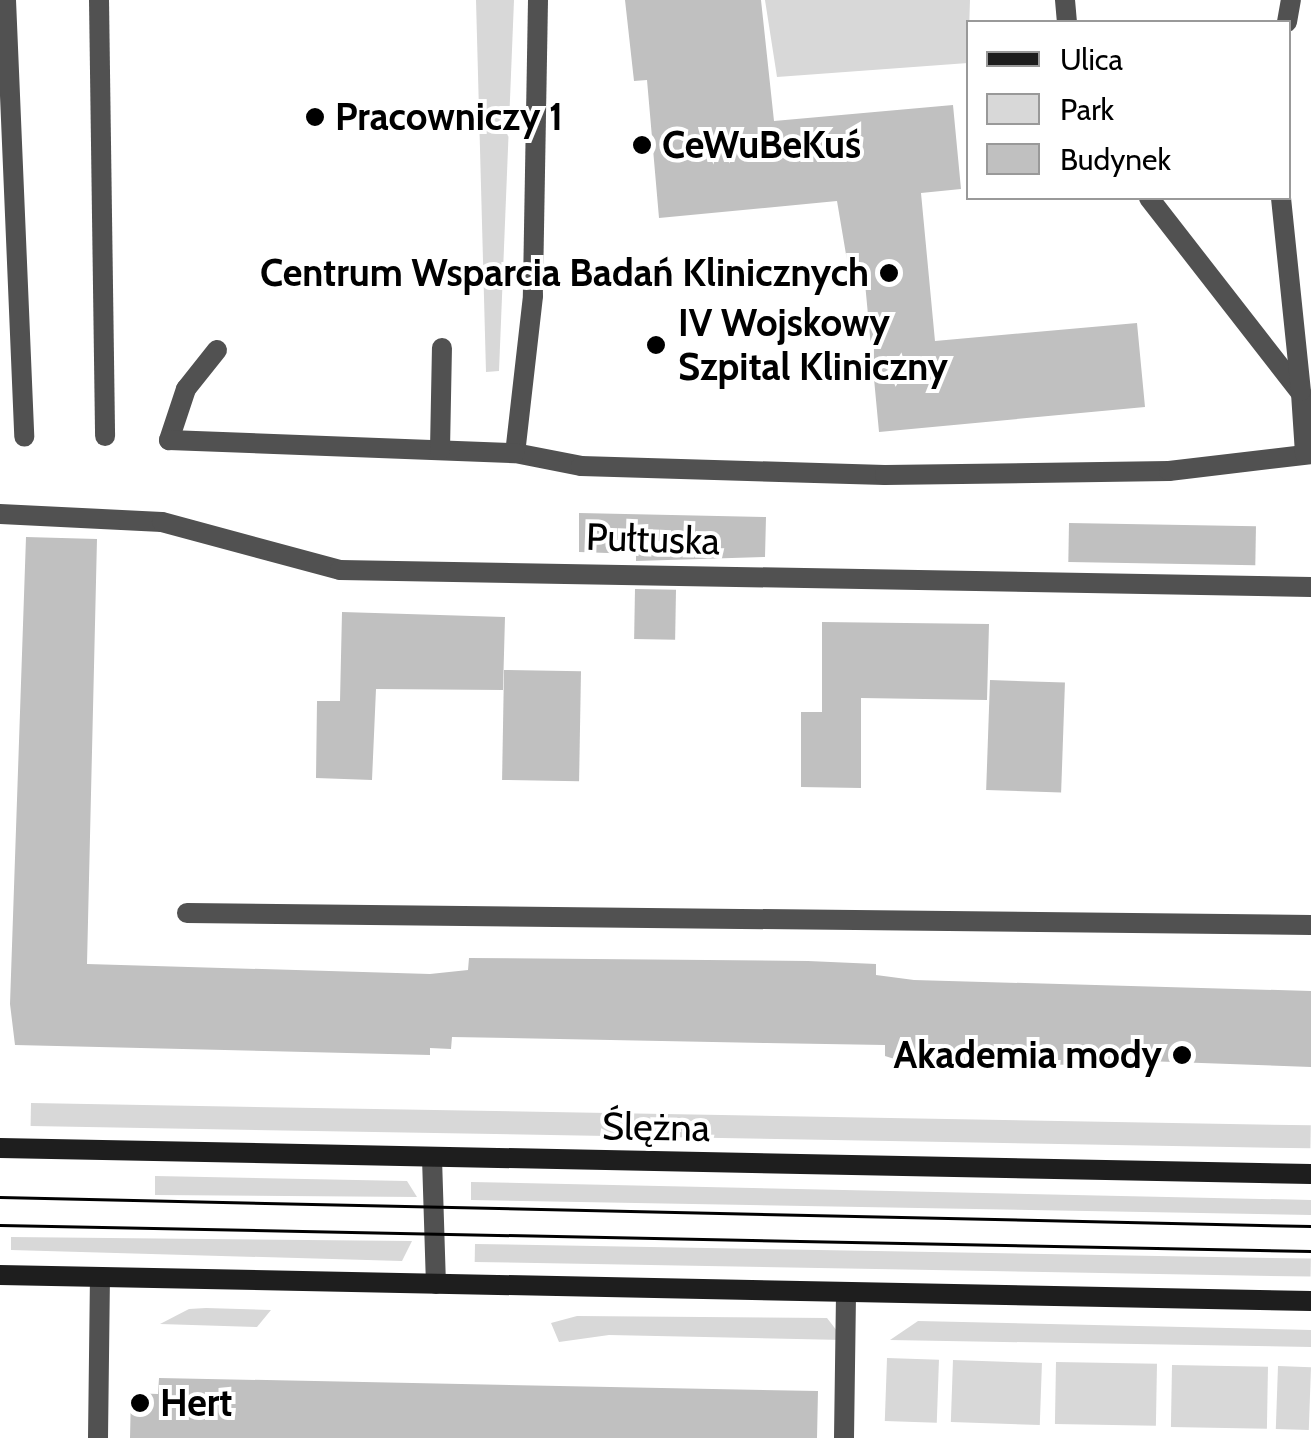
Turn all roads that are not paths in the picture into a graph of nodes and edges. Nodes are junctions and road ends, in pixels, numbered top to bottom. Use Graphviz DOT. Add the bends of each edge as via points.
graph roads {
  1 [pos="6,0"];
  2 [pos="99,0"];
  3 [pos="538,0"];
  4 [pos="1151,200"];
  5 [pos="1280,200"];
  6 [pos="442,348"];
  7 [pos="217,350"];
  8 [pos="1301,393"];
  9 [pos="105,436"];
  10 [pos="24,437"];
  11 [pos="440,450"];
  12 [pos="514,453"];
  13 [pos="1308,454"];
  14 [pos="0,514"];
  15 [pos="1311,587"];
  16 [pos="187,913"];
  17 [pos="1311,925"];
  18 [pos="0,1148"];
  19 [pos="432,1158"];
  20 [pos="1311,1174"];
  21 [pos="0,1275"];
  22 [pos="100,1277"];
  23 [pos="436,1284"];
  24 [pos="846,1292"];
  25 [pos="1311,1301"];
  26 [pos="98,1438"];
  27 [pos="844,1438"];
  1 -- 10 [label="street"];
  2 -- 9 [label="street"];
  3 -- 12 [label="street" via="533,296"];
  4 -- 8 [label="street"];
  5 -- 8 [label="street"];
  6 -- 11 [label="street"];
  7 -- 11 [label="street" via="186,389 170,440"];
  8 -- 13 [label="street"];
  11 -- 12 [label="street"];
  12 -- 13 [label="street" via="581,466 885,476 1169,471"];
  14 -- 15 [label="street, Pułtuska" via="162,522 340,570"];
  16 -- 17 [label="street"];
  18 -- 19 [label="main road, Ślężna"];
  19 -- 20 [label="main road, Ślężna"];
  19 -- 23 [label="street"];
  21 -- 22 [label="main road"];
  22 -- 23 [label="main road"];
  22 -- 26 [label="street"];
  23 -- 24 [label="main road"];
  24 -- 25 [label="main road"];
  24 -- 27 [label="street"];
}
